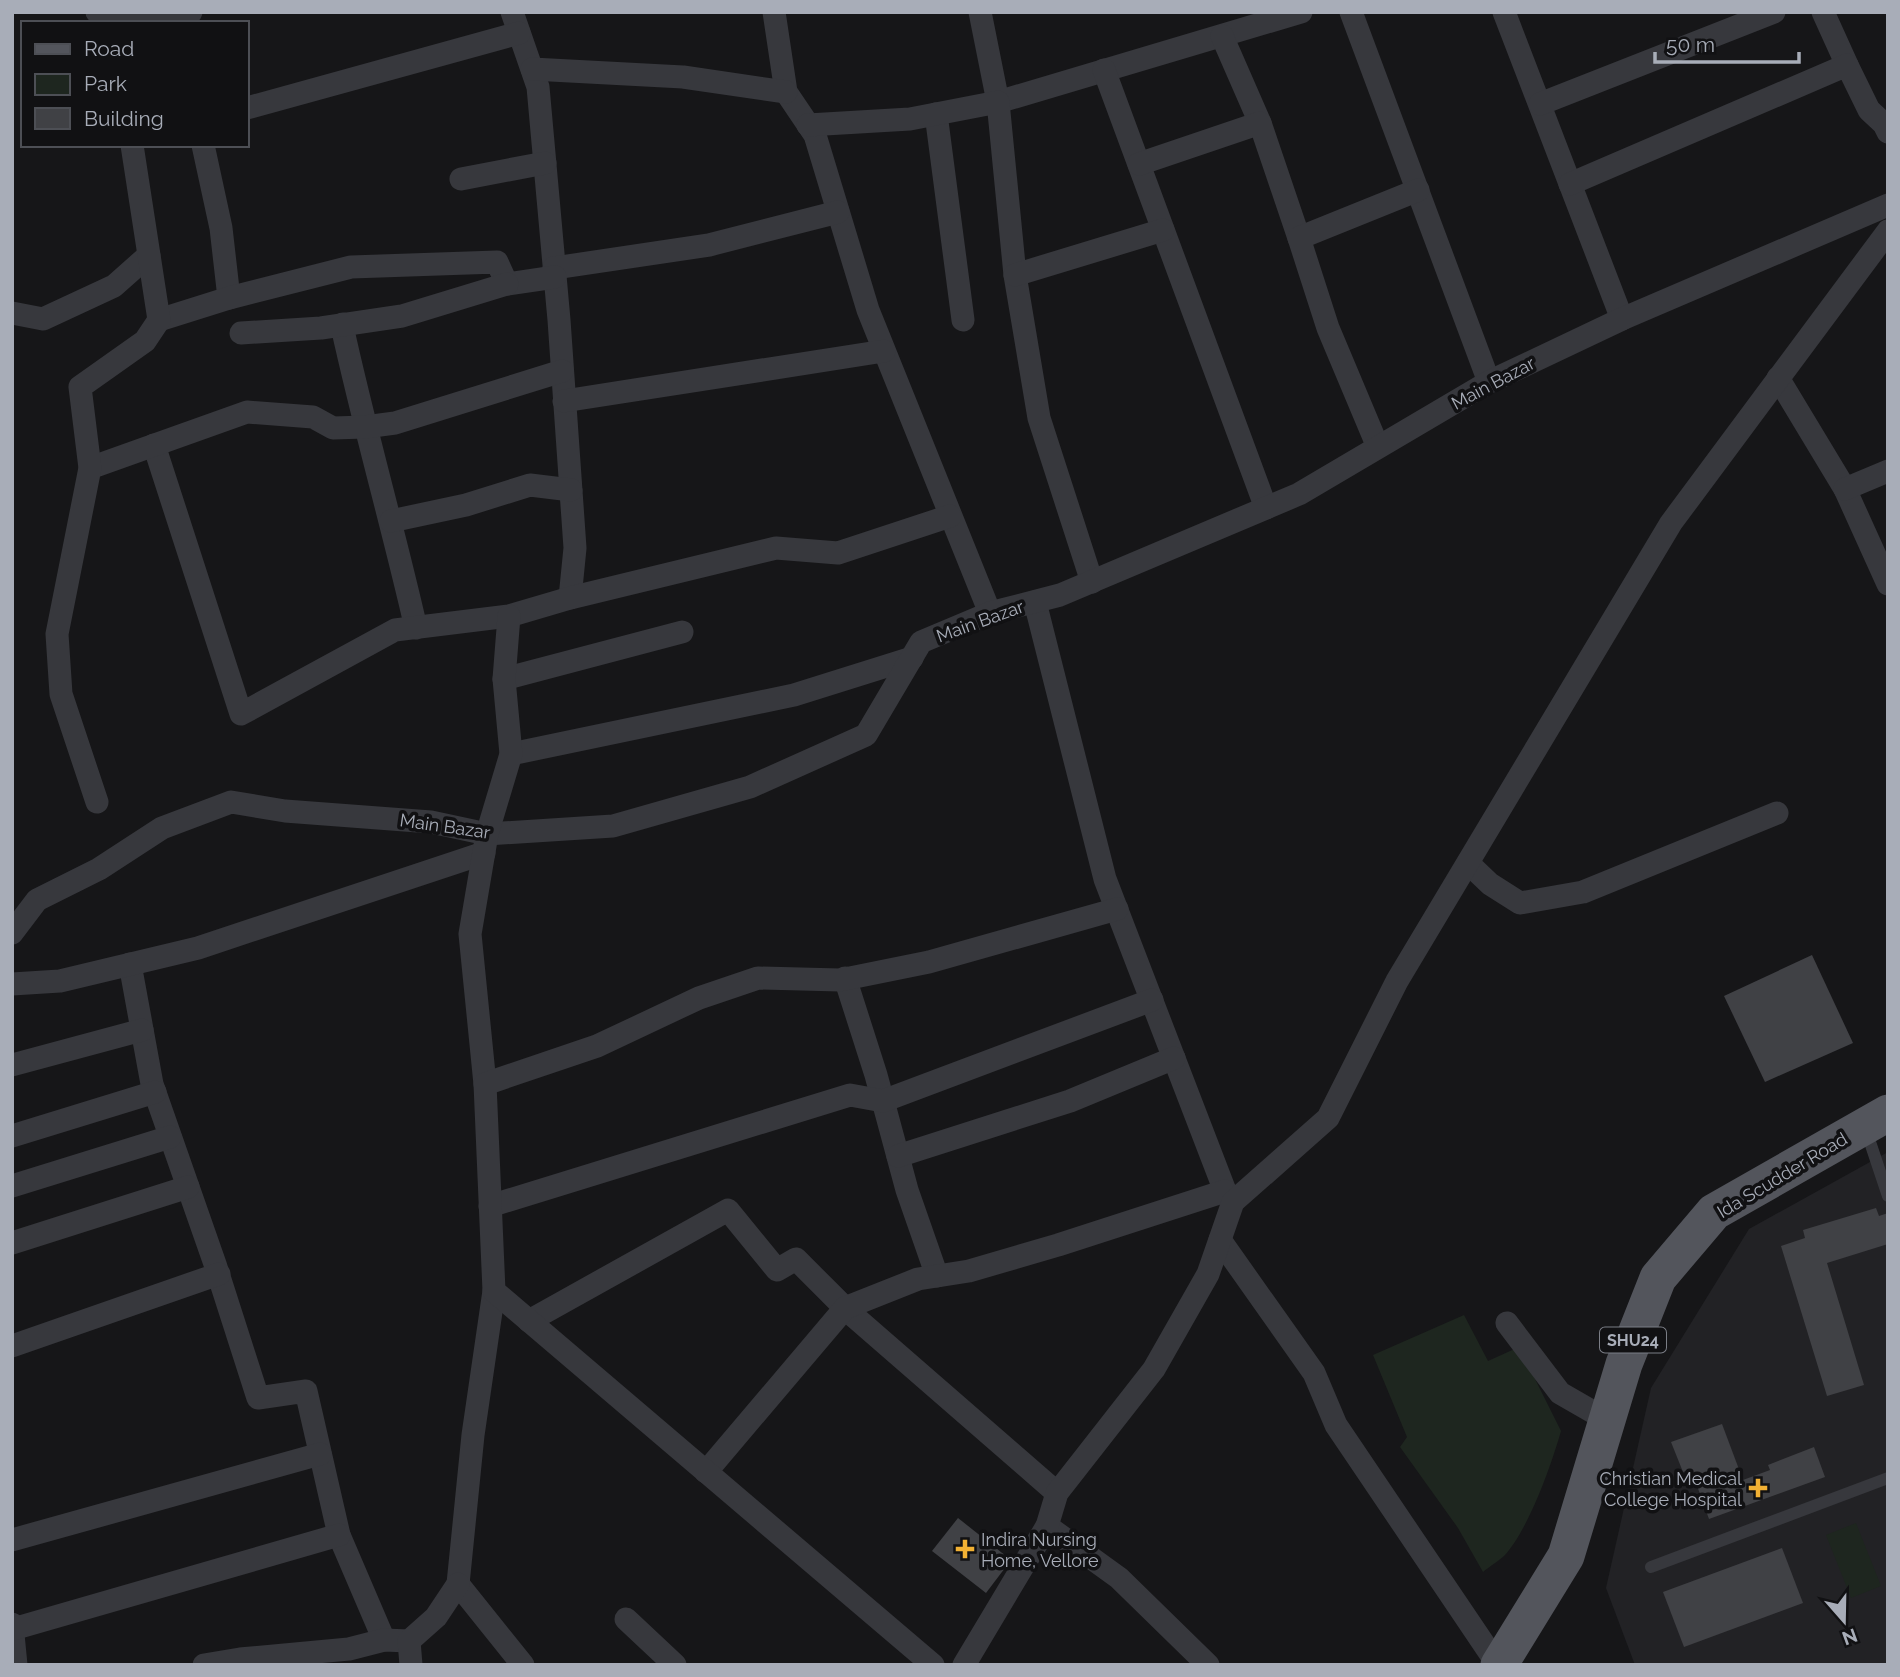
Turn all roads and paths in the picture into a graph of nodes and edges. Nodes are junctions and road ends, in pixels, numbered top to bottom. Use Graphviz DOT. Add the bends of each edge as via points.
graph roads {
  1 [pos="97,12"];
  2 [pos="191,12"];
  3 [pos="774,12"];
  4 [pos="980,12"];
  5 [pos="1301,12"];
  6 [pos="1351,12"];
  7 [pos="1504,12"];
  8 [pos="1774,12"];
  9 [pos="1823,12"];
  10 [pos="516,22"];
  11 [pos="1222,36"];
  12 [pos="1847,65"];
  13 [pos="532,69"];
  14 [pos="1104,71"];
  15 [pos="786,92"];
  16 [pos="998,102"];
  17 [pos="1539,104"];
  18 [pos="248,108"];
  19 [pos="936,114"];
  20 [pos="1260,123"];
  21 [pos="808,125"];
  22 [pos="1888,132"];
  23 [pos="132,147"];
  24 [pos="203,147"];
  25 [pos="545,163"];
  26 [pos="1139,164"];
  27 [pos="461,179"];
  28 [pos="1570,184"];
  29 [pos="1418,190"];
  30 [pos="1888,205"];
  31 [pos="838,212"];
  32 [pos="1163,230"];
  33 [pos="1888,231"];
  34 [pos="1299,238"];
  35 [pos="149,255"];
  36 [pos="555,273"];
  37 [pos="1015,275"];
  38 [pos="507,284"];
  39 [pos="229,298"];
  40 [pos="12,313"];
  41 [pos="1622,319"];
  42 [pos="159,320"];
  43 [pos="963,320"];
  44 [pos="343,324"];
  45 [pos="241,333"];
  46 [pos="884,351"];
  47 [pos="562,372"];
  48 [pos="1778,378"];
  49 [pos="1489,382"];
  50 [pos="564,401"];
  51 [pos="365,427"];
  52 [pos="154,445"];
  53 [pos="1378,447"];
  54 [pos="90,468"];
  55 [pos="1888,471"];
  56 [pos="1845,489"];
  57 [pos="571,490"];
  58 [pos="1266,508"];
  59 [pos="950,516"];
  60 [pos="391,521"];
  61 [pos="1092,582"];
  62 [pos="1888,584"];
  63 [pos="570,598"];
  64 [pos="1035,602"];
  65 [pos="990,613"];
  66 [pos="509,616"];
  67 [pos="416,628"];
  68 [pos="682,632"];
  69 [pos="912,658"];
  70 [pos="505,679"];
  71 [pos="511,754"];
  72 [pos="97,802"];
  73 [pos="1777,813"];
  74 [pos="485,844"];
  75 [pos="1468,863"];
  76 [pos="1117,909"];
  77 [pos="12,933"];
  78 [pos="130,964"];
  79 [pos="845,978"];
  80 [pos="12,984"];
  81 [pos="1152,1000"];
  82 [pos="142,1030"];
  83 [pos="1174,1058"];
  84 [pos="12,1065"];
  85 [pos="485,1084"];
  86 [pos="155,1092"];
  87 [pos="883,1101"];
  88 [pos="1876,1119"];
  89 [pos="12,1136"];
  90 [pos="170,1137"];
  91 [pos="898,1156"];
  92 [pos="12,1186"];
  93 [pos="188,1187"];
  94 [pos="1888,1196"];
  95 [pos="1229,1197"];
  96 [pos="490,1206"];
  97 [pos="1220,1240"];
  98 [pos="12,1243"];
  99 [pos="219,1275"];
  100 [pos="937,1276"];
  101 [pos="494,1291"];
  102 [pos="845,1308"];
  103 [pos="529,1321"];
  104 [pos="1507,1322"];
  105 [pos="12,1346"];
  106 [pos="1607,1420"];
  107 [pos="320,1454"];
  108 [pos="706,1472"];
  109 [pos="1888,1478"];
  110 [pos="1057,1493"];
  111 [pos="1047,1526"];
  112 [pos="339,1535"];
  113 [pos="12,1540"];
  114 [pos="1651,1567"];
  115 [pos="458,1584"];
  116 [pos="626,1619"];
  117 [pos="13,1626"];
  118 [pos="384,1640"];
  119 [pos="409,1641"];
  120 [pos="16,1665"];
  121 [pos="204,1665"];
  122 [pos="411,1665"];
  123 [pos="523,1665"];
  124 [pos="675,1665"];
  125 [pos="933,1665"];
  126 [pos="964,1665"];
  127 [pos="1208,1665"];
  128 [pos="1498,1665"];
  1 -- 2 [label="street" via="146,21"];
  3 -- 15 [label="street"];
  4 -- 16 [label="street"];
  5 -- 11 [label="street"];
  6 -- 29 [label="street"];
  7 -- 17 [label="street"];
  8 -- 17 [label="street"];
  9 -- 12 [label="street"];
  10 -- 13 [label="street"];
  10 -- 18 [label="street"];
  11 -- 14 [label="street"];
  11 -- 20 [label="street"];
  12 -- 22 [label="street" via="1869,110"];
  12 -- 28 [label="street"];
  13 -- 15 [label="street" via="683,77"];
  13 -- 25 [label="street"];
  14 -- 16 [label="street"];
  14 -- 26 [label="street"];
  15 -- 21 [label="street"];
  16 -- 19 [label="street"];
  16 -- 37 [label="street"];
  17 -- 28 [label="street"];
  19 -- 21 [label="street"];
  19 -- 43 [label="street"];
  20 -- 26 [label="street"];
  20 -- 34 [label="street"];
  21 -- 31 [label="street"];
  23 -- 35 [label="street"];
  24 -- 39 [label="street" via="221,228"];
  25 -- 27 [label="street"];
  25 -- 36 [label="street"];
  26 -- 32 [label="street"];
  28 -- 41 [label="street"];
  29 -- 34 [label="street"];
  29 -- 49 [label="street"];
  30 -- 41 [label="street, Main Bazar"];
  31 -- 36 [label="street" via="709,245"];
  31 -- 46 [label="street"];
  32 -- 37 [label="street"];
  32 -- 58 [label="street"];
  33 -- 48 [label="street"];
  34 -- 53 [label="street" via="1328,328"];
  35 -- 40 [label="street" via="114,286 43,319"];
  35 -- 42 [label="street"];
  36 -- 38 [label="street"];
  36 -- 47 [label="street"];
  37 -- 61 [label="street" via="1039,418"];
  38 -- 39 [label="street" via="497,262 351,267"];
  38 -- 44 [label="street" via="402,316"];
  39 -- 42 [label="street"];
  41 -- 49 [label="street, Main Bazar"];
  42 -- 54 [label="street" via="145,341 80,387"];
  44 -- 45 [label="street"];
  44 -- 51 [label="street"];
  46 -- 50 [label="street"];
  46 -- 59 [label="street"];
  47 -- 50 [label="street"];
  47 -- 51 [label="street" via="395,423"];
  48 -- 56 [label="street"];
  48 -- 75 [label="street" via="1671,523"];
  49 -- 53 [label="street, Main Bazar"];
  50 -- 57 [label="street"];
  51 -- 52 [label="street" via="333,428 313,417 247,412"];
  51 -- 60 [label="street"];
  52 -- 54 [label="street"];
  52 -- 67 [label="street" via="241,714 395,630"];
  53 -- 58 [label="street, Main Bazar"];
  54 -- 72 [label="street" via="57,634 61,694"];
  55 -- 56 [label="street"];
  56 -- 62 [label="street"];
  57 -- 60 [label="street" via="530,485"];
  57 -- 63 [label="street" via="575,548"];
  58 -- 61 [label="street, Main Bazar"];
  59 -- 63 [label="street" via="838,553 776,548"];
  59 -- 65 [label="street"];
  60 -- 67 [label="street"];
  61 -- 64 [label="street, Main Bazar"];
  63 -- 66 [label="street"];
  64 -- 65 [label="street, Main Bazar"];
  64 -- 76 [label="street" via="1105,878"];
  65 -- 69 [label="street, Main Bazar" via="921,642"];
  66 -- 67 [label="street"];
  66 -- 70 [label="street"];
  68 -- 70 [label="street"];
  69 -- 71 [label="street" via="794,695"];
  69 -- 74 [label="street, Main Bazar" via="866,735 750,787 613,825"];
  70 -- 71 [label="street"];
  71 -- 74 [label="street"];
  73 -- 75 [label="street" via="1583,892 1520,903"];
  74 -- 77 [label="street, Main Bazar" via="431,822 285,811 231,802 162,828 99,869 37,900"];
  74 -- 78 [label="street" via="198,948"];
  74 -- 85 [label="street" via="470,934"];
  75 -- 95 [label="street" via="1397,981 1328,1118"];
  76 -- 79 [label="street" via="929,962"];
  76 -- 81 [label="street"];
  78 -- 80 [label="street" via="61,981"];
  78 -- 82 [label="street"];
  79 -- 85 [label="street" via="758,978 699,998 597,1046"];
  79 -- 87 [label="street"];
  81 -- 83 [label="street"];
  81 -- 87 [label="street"];
  82 -- 84 [label="street"];
  82 -- 86 [label="street"];
  83 -- 91 [label="street" via="1070,1101"];
  83 -- 95 [label="street"];
  85 -- 96 [label="street"];
  86 -- 89 [label="street"];
  86 -- 90 [label="street"];
  87 -- 91 [label="street"];
  87 -- 96 [label="street" via="850,1095"];
  88 -- 94 [label="lane"];
  88 -- 106 [label="main road, Ida Scudder Road / SHU24" via="1714,1212 1658,1278"];
  90 -- 92 [label="street"];
  90 -- 93 [label="street"];
  91 -- 100 [label="street"];
  93 -- 98 [label="street"];
  93 -- 99 [label="street"];
  95 -- 97 [label="street"];
  95 -- 100 [label="street" via="969,1271"];
  96 -- 101 [label="street"];
  97 -- 110 [label="street" via="1208,1274 1153,1369"];
  97 -- 128 [label="street" via="1314,1373 1336,1425"];
  99 -- 105 [label="street"];
  99 -- 107 [label="street" via="258,1398 306,1391"];
  100 -- 102 [label="street"];
  101 -- 103 [label="street"];
  101 -- 115 [label="street"];
  102 -- 103 [label="street" via="796,1259 778,1270 728,1210"];
  102 -- 108 [label="street"];
  102 -- 110 [label="street"];
  103 -- 108 [label="street"];
  104 -- 106 [label="street" via="1560,1393"];
  106 -- 128 [label="main road, Ida Scudder Road / SHU24" via="1566,1556"];
  107 -- 112 [label="street"];
  107 -- 113 [label="street"];
  108 -- 125 [label="street"];
  109 -- 114 [label="lane"];
  110 -- 111 [label="street"];
  111 -- 126 [label="street"];
  111 -- 127 [label="street" via="1119,1578"];
  112 -- 117 [label="street"];
  112 -- 118 [label="street"];
  115 -- 119 [label="street" via="436,1617"];
  115 -- 123 [label="street"];
  116 -- 124 [label="street"];
  117 -- 120 [label="street"];
  118 -- 119 [label="street"];
  118 -- 121 [label="street"];
  119 -- 122 [label="street"];
}
